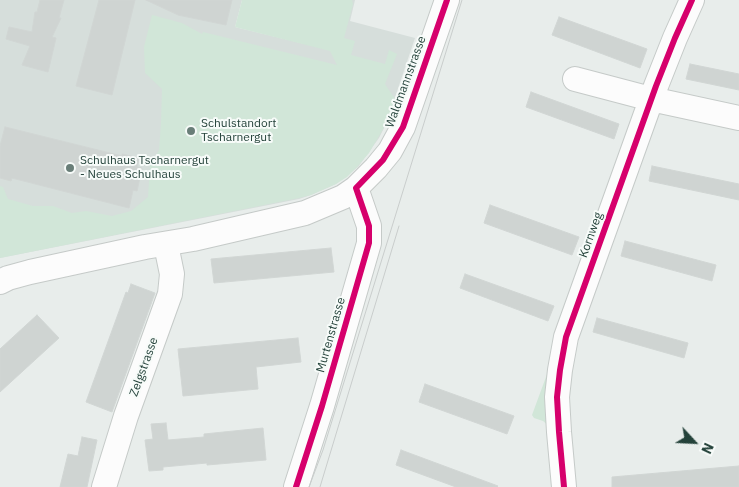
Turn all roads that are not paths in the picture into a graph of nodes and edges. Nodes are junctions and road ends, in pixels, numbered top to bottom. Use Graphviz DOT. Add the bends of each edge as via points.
graph roads {
  1 [pos="447,0"];
  2 [pos="692,0"];
  3 [pos="575,79"];
  4 [pos="651,98"];
  5 [pos="739,118"];
  6 [pos="356,188"];
  7 [pos="166,245"];
  8 [pos="0,282"];
  9 [pos="104,487"];
  10 [pos="296,487"];
  11 [pos="564,487"];
  1 -- 6 [label="street, Waldmannstrasse" via="404,127 383,160"];
  2 -- 4 [label="street, Kornweg"];
  3 -- 4 [label="street"];
  4 -- 5 [label="street"];
  4 -- 11 [label="street, Kornweg" via="564,345 557,397"];
  6 -- 7 [label="street, Waldmannstrasse" via="330,203 305,212"];
  6 -- 10 [label="street, Murtenstrasse" via="369,226 369,243"];
  7 -- 8 [label="street, Waldmannstrasse" via="30,272"];
  7 -- 9 [label="street, Zelgstrasse" via="172,274 170,294"];
}
